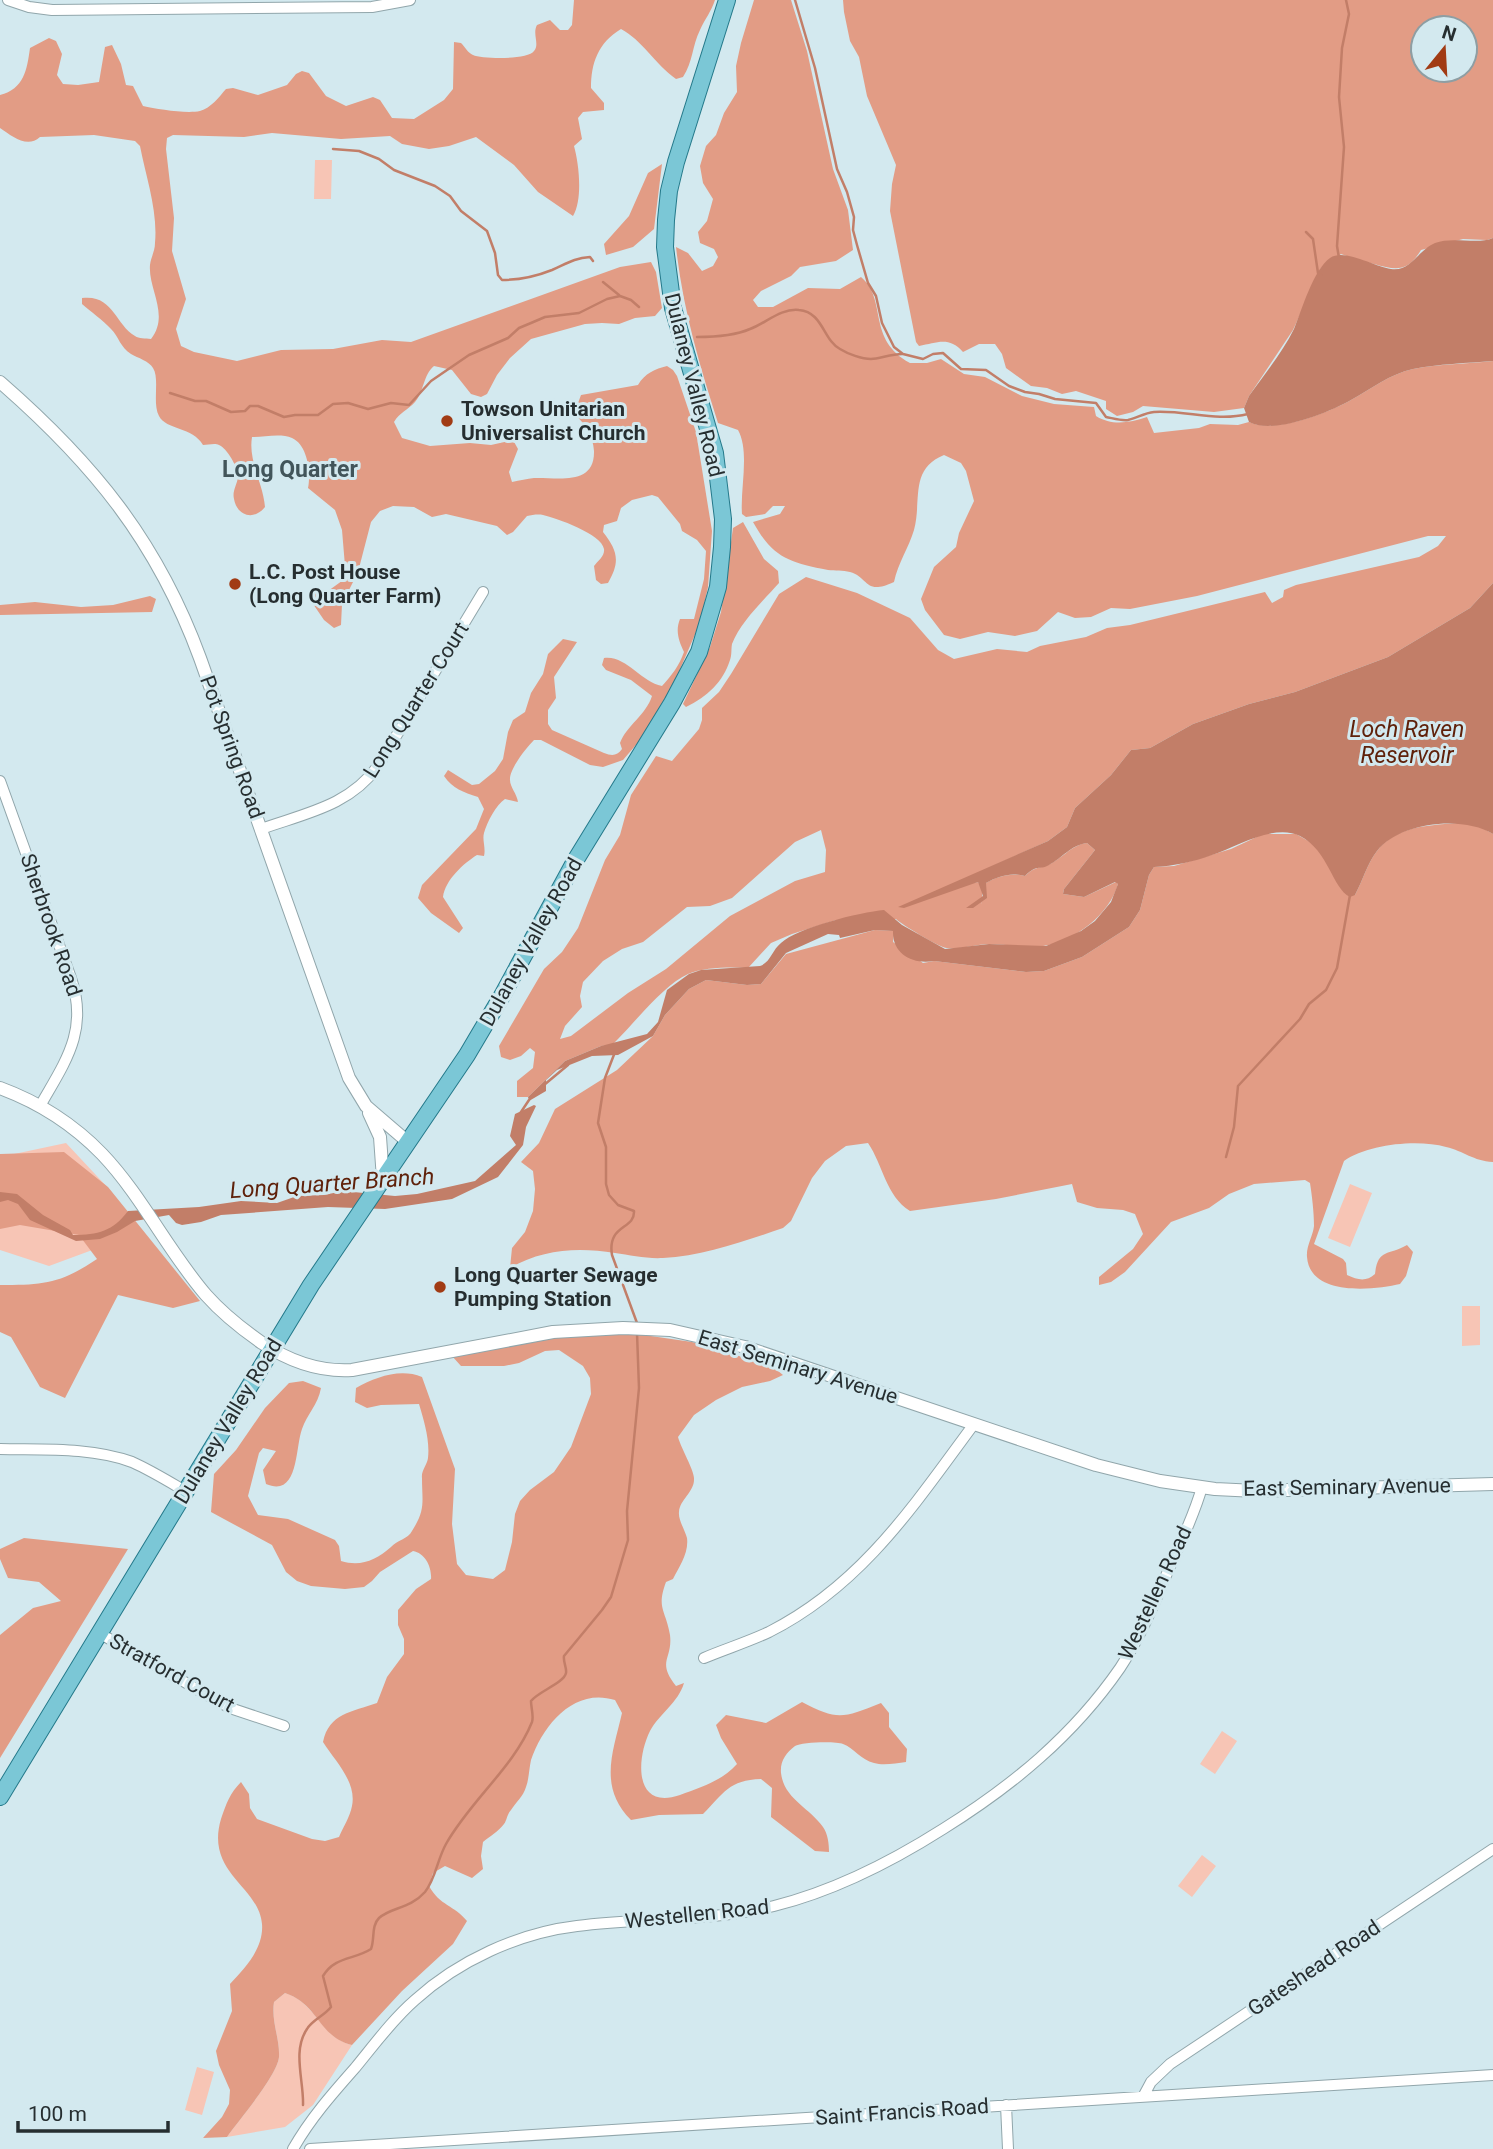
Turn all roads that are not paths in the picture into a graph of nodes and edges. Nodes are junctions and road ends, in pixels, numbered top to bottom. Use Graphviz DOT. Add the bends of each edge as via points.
graph roads {
  1 [pos="8,0"];
  2 [pos="410,0"];
  3 [pos="727,0"];
  4 [pos="0,382"];
  5 [pos="484,592"];
  6 [pos="0,781"];
  7 [pos="261,829"];
  8 [pos="0,1088"];
  9 [pos="40,1106"];
  10 [pos="366,1106"];
  11 [pos="409,1143"];
  12 [pos="383,1179"];
  13 [pos="272,1349"];
  14 [pos="974,1424"];
  15 [pos="0,1449"];
  16 [pos="1493,1484"];
  17 [pos="1202,1488"];
  18 [pos="185,1491"];
  19 [pos="99,1633"];
  20 [pos="704,1658"];
  21 [pos="284,1726"];
  22 [pos="0,1797"];
  23 [pos="1493,1849"];
  24 [pos="1493,2075"];
  25 [pos="1144,2095"];
  26 [pos="1006,2105"];
  27 [pos="293,2149"];
  28 [pos="310,2149"];
  29 [pos="1008,2149"];
  1 -- 2 [label="street" via="52,10 372,7"];
  3 -- 11 [label="main road, Dulaney Valley Road" via="676,162 665,247 673,308 715,453 720,486 722,547 712,612 699,652 672,703 575,861 488,1020"];
  4 -- 7 [label="street, Pot Spring Road" via="76,453 122,509 153,558 190,632"];
  5 -- 7 [label="street, Long Quarter Court" via="365,782 341,800"];
  6 -- 9 [label="street, Sherbrook Road" via="79,1007 74,1042"];
  7 -- 10 [label="street, Pot Spring Road" via="346,1069"];
  8 -- 9 [label="street, East Seminary Avenue"];
  9 -- 13 [label="street, East Seminary Avenue" via="92,1144 113,1166 199,1286"];
  10 -- 11 [label="street, Pot Spring Road"];
  10 -- 12 [label="street" via="380,1137"];
  11 -- 12 [label="main road, Dulaney Valley Road"];
  12 -- 13 [label="main road, Dulaney Valley Road"];
  13 -- 14 [label="street, East Seminary Avenue" via="300,1363 352,1370 554,1332 637,1328 685,1333 730,1343"];
  13 -- 18 [label="main road, Dulaney Valley Road"];
  14 -- 17 [label="street, East Seminary Avenue" via="1116,1471"];
  14 -- 20 [label="street" via="889,1539 830,1594 767,1633"];
  15 -- 18 [label="street" via="110,1456"];
  16 -- 17 [label="street, East Seminary Avenue"];
  17 -- 27 [label="street, Westellen Road" via="1150,1612 1121,1667 1061,1739 1002,1791 885,1863 794,1900 721,1915 559,1929 483,1955 412,2002 308,2123"];
  18 -- 19 [label="main road, Dulaney Valley Road"];
  19 -- 21 [label="street, Stratford Court" via="230,1709"];
  19 -- 22 [label="main road, Dulaney Valley Road"];
  23 -- 25 [label="street, Gateshead Road" via="1170,2064"];
  24 -- 25 [label="street, Saint Francis Road"];
  25 -- 26 [label="street, Saint Francis Road"];
  26 -- 28 [label="street, Saint Francis Road"];
  26 -- 29 [label="street"];
}
